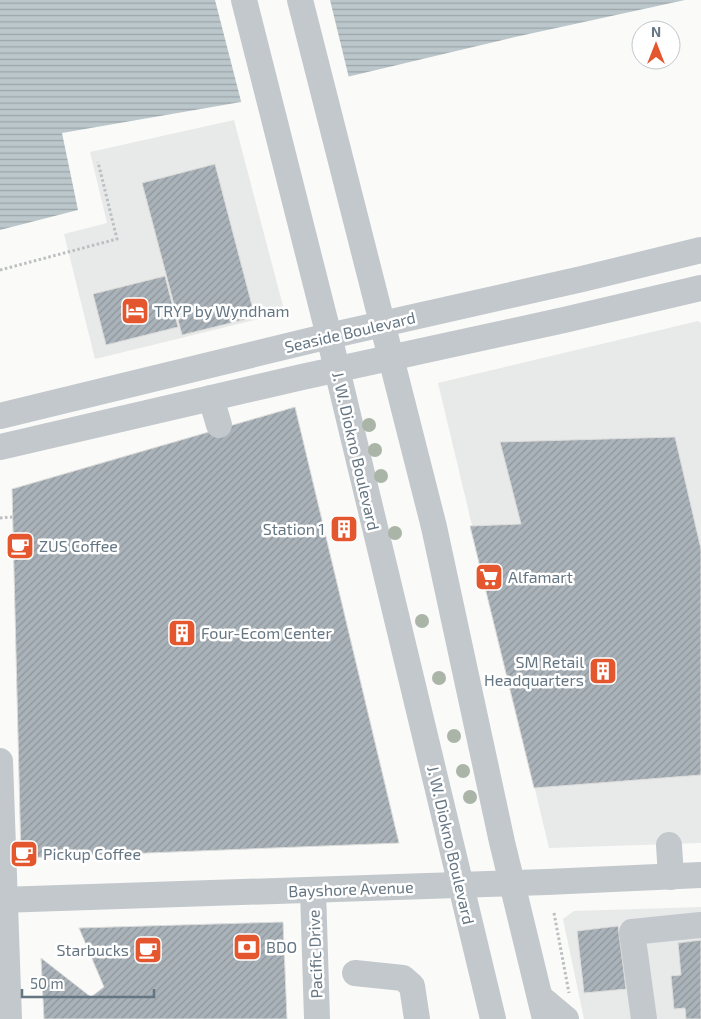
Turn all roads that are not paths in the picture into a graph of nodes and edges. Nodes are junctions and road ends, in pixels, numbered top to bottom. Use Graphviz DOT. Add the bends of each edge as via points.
graph roads {
  1 [pos="244,0"];
  2 [pos="300,0"];
  3 [pos="701,250"];
  4 [pos="701,288"];
  5 [pos="383,324"];
  6 [pos="329,336"];
  7 [pos="391,357"];
  8 [pos="337,370"];
  9 [pos="212,398"];
  10 [pos="0,416"];
  11 [pos="219,426"];
  12 [pos="0,447"];
  13 [pos="0,761"];
  14 [pos="669,845"];
  15 [pos="701,875"];
  16 [pos="671,877"];
  17 [pos="512,883"];
  18 [pos="460,885"];
  19 [pos="313,890"];
  20 [pos="3,900"];
  21 [pos="701,925"];
  22 [pos="354,973"];
  23 [pos="543,1008"];
  24 [pos="568,1009"];
  25 [pos="9,1019"];
  26 [pos="317,1019"];
  27 [pos="417,1019"];
  28 [pos="493,1019"];
  29 [pos="644,1019"];
  1 -- 6 [label="street, J. W. Diokno Boulevard"];
  2 -- 5 [label="street"];
  3 -- 5 [label="street, Seaside Boulevard"];
  4 -- 7 [label="street, Seaside Boulevard"];
  5 -- 6 [label="street, Seaside Boulevard"];
  5 -- 7 [label="street"];
  6 -- 8 [label="street, J. W. Diokno Boulevard"];
  6 -- 10 [label="street, Seaside Boulevard"];
  7 -- 8 [label="street, Seaside Boulevard"];
  7 -- 17 [label="street" via="434,527"];
  8 -- 9 [label="street, Seaside Boulevard"];
  8 -- 18 [label="street, J. W. Diokno Boulevard"];
  9 -- 11 [label="street"];
  9 -- 12 [label="street, Seaside Boulevard"];
  13 -- 20 [label="street"];
  14 -- 16 [label="street"];
  15 -- 16 [label="street, Bayshore Avenue"];
  16 -- 17 [label="street, Bayshore Avenue"];
  17 -- 18 [label="street, Bayshore Avenue"];
  17 -- 23 [label="street"];
  18 -- 19 [label="street, Bayshore Avenue"];
  18 -- 28 [label="street, J. W. Diokno Boulevard"];
  19 -- 20 [label="street, Bayshore Avenue"];
  19 -- 26 [label="street, Pacific Drive"];
  20 -- 25 [label="street"];
  21 -- 29 [label="street" via="632,932"];
  22 -- 27 [label="street" via="404,978 412,986"];
  23 -- 24 [label="street"];
}
